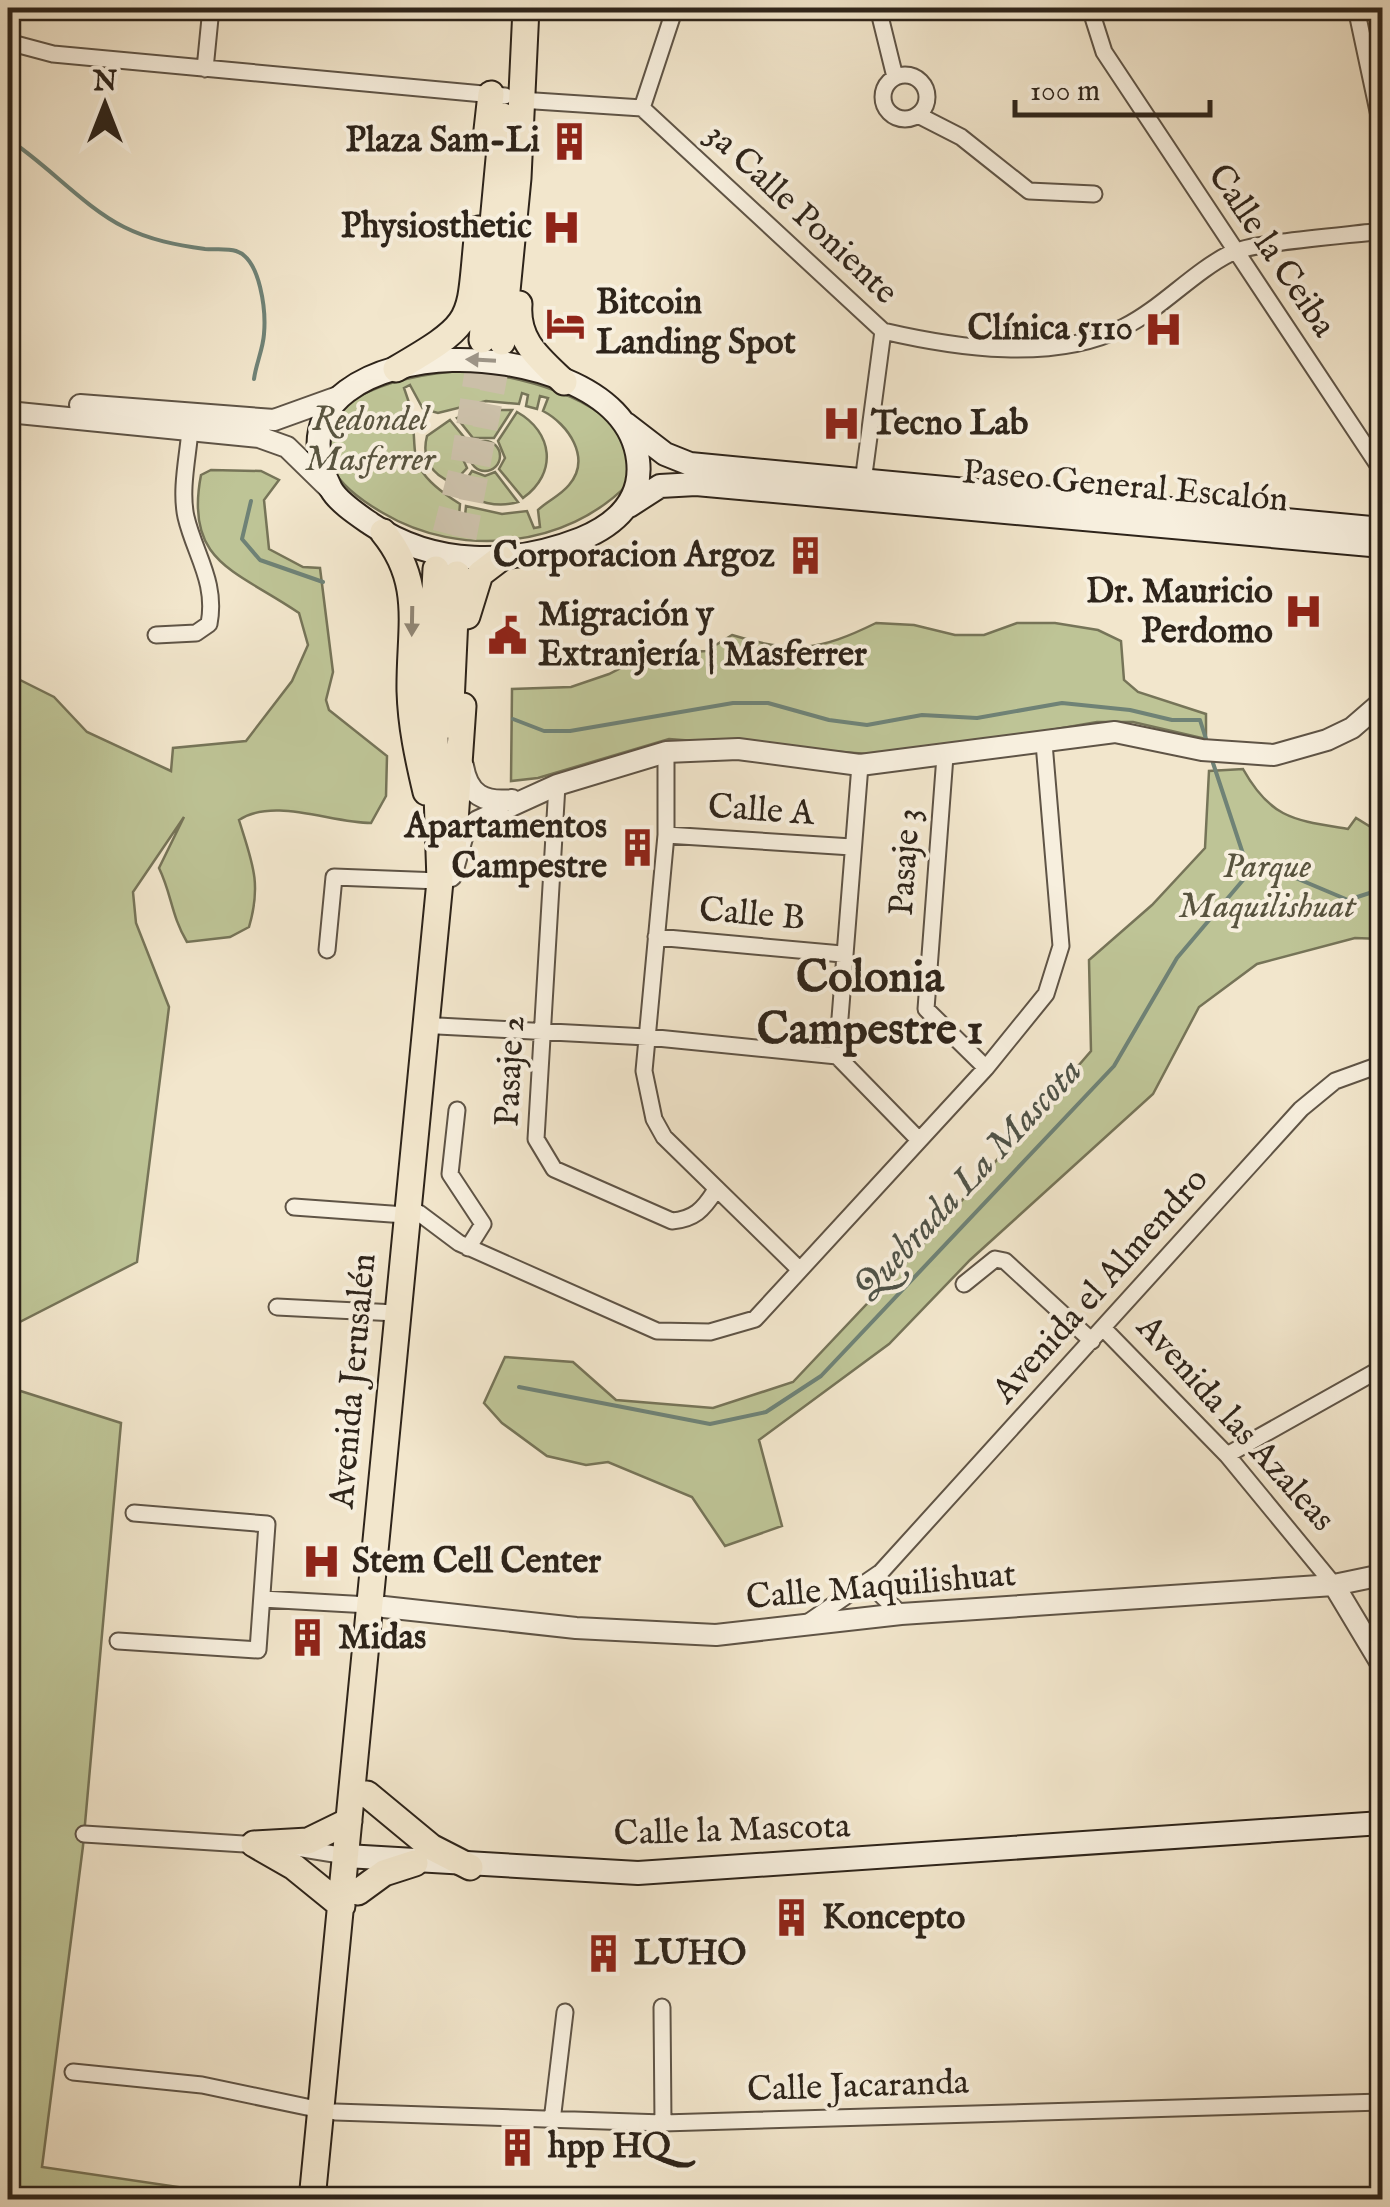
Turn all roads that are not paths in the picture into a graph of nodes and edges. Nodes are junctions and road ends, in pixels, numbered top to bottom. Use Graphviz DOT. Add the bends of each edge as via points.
graph roads {
  1 [pos="211,8"];
  2 [pos="512,8"];
  3 [pos="526,8"];
  4 [pos="675,8"];
  5 [pos="878,8"];
  6 [pos="1090,8"];
  7 [pos="1356,8"];
  8 [pos="8,42"];
  9 [pos="205,69"];
  10 [pos="895,77"];
  11 [pos="505,97"];
  12 [pos="642,108"];
  13 [pos="918,116"];
  14 [pos="1382,130"];
  15 [pos="1094,194"];
  16 [pos="1382,232"];
  17 [pos="8,242"];
  18 [pos="1234,251"];
  19 [pos="8,299"];
  20 [pos="883,331"];
  21 [pos="492,341"];
  22 [pos="396,369"];
  23 [pos="564,382"];
  24 [pos="338,397"];
  25 [pos="8,399"];
  26 [pos="8,412"];
  27 [pos="624,423"];
  28 [pos="190,430"];
  29 [pos="1382,472"];
  30 [pos="862,482"];
  31 [pos="332,491"];
  32 [pos="628,506"];
  33 [pos="1382,530"];
  34 [pos="382,532"];
  35 [pos="1382,546"];
  36 [pos="501,558"];
  37 [pos="447,572"];
  38 [pos="156,635"];
  39 [pos="1382,702"];
  40 [pos="1044,743"];
  41 [pos="666,752"];
  42 [pos="461,755"];
  43 [pos="944,756"];
  44 [pos="860,765"];
  45 [pos="557,785"];
  46 [pos="524,799"];
  47 [pos="666,835"];
  48 [pos="852,847"];
  49 [pos="444,870"];
  50 [pos="656,937"];
  51 [pos="327,950"];
  52 [pos="842,954"];
  53 [pos="438,1026"];
  54 [pos="543,1032"];
  55 [pos="648,1037"];
  56 [pos="836,1056"];
  57 [pos="1382,1064"];
  58 [pos="986,1068"];
  59 [pos="457,1110"];
  60 [pos="919,1140"];
  61 [pos="715,1191"];
  62 [pos="294,1207"];
  63 [pos="412,1214"];
  64 [pos="468,1248"];
  65 [pos="799,1270"];
  66 [pos="964,1284"];
  67 [pos="276,1307"];
  68 [pos="396,1313"];
  69 [pos="1098,1335"];
  70 [pos="1382,1368"];
  71 [pos="1228,1455"];
  72 [pos="134,1513"];
  73 [pos="881,1572"];
  74 [pos="1382,1576"];
  75 [pos="1334,1585"];
  76 [pos="262,1599"];
  77 [pos="376,1606"];
  78 [pos="901,1614"];
  79 [pos="807,1622"];
  80 [pos="118,1641"];
  81 [pos="1382,1664"];
  82 [pos="367,1794"];
  83 [pos="349,1821"];
  84 [pos="1382,1823"];
  85 [pos="84,1834"];
  86 [pos="254,1844"];
  87 [pos="353,1858"];
  88 [pos="415,1862"];
  89 [pos="470,1867"];
  90 [pos="350,1899"];
  91 [pos="662,2007"];
  92 [pos="565,2012"];
  93 [pos="73,2072"];
  94 [pos="1382,2102"];
  95 [pos="328,2111"];
  96 [pos="552,2121"];
  97 [pos="663,2122"];
  98 [pos="312,2200"];
  99 [pos="327,2200"];
  1 -- 9 [label="street"];
  2 -- 11 [label="main road"];
  3 -- 11 [label="main road"];
  4 -- 12 [label="street"];
  5 -- 10 [label="street"];
  6 -- 18 [label="street, Calle la Ceiba" via="1104,52"];
  7 -- 14 [label="street"];
  8 -- 9 [label="street" via="52,54"];
  9 -- 11 [label="street"];
  10 -- 13 [label="street" via="910,76 926,90"];
  10 -- 13 [label="street" via="882,94 885,108 896,118"];
  11 -- 12 [label="street"];
  11 -- 21 [label="main road" via="518,178"];
  11 -- 22 [label="main road" via="469,314 451,336"];
  11 -- 23 [label="main road" via="530,115 518,328"];
  12 -- 20 [label="street, 3a Calle Poniente"];
  13 -- 15 [label="street" via="961,137 1030,191"];
  16 -- 18 [label="street, 3a Calle Poniente"];
  17 -- 19 [label="street"];
  18 -- 20 [label="street, 3a Calle Poniente" via="1124,327 1076,343 989,346"];
  18 -- 29 [label="street, Calle la Ceiba"];
  20 -- 30 [label="street"];
  23 -- 22 [label="main road, one-way" via="487,360"];
  22 -- 24 [label="main road"];
  23 -- 27 [label="main road"];
  24 -- 25 [label="street" via="289,418 259,420"];
  24 -- 31 [label="main road" via="319,439"];
  26 -- 28 [label="street"];
  27 -- 30 [label="main road, Paseo General Escalón" via="690,464"];
  27 -- 32 [label="main road" via="639,462"];
  28 -- 31 [label="street" via="283,444"];
  28 -- 38 [label="street" via="186,517 210,584 211,613 196,633"];
  30 -- 33 [label="main road, Paseo General Escalón"];
  31 -- 34 [label="main road"];
  32 -- 35 [label="main road, Paseo General Escalón" via="660,486 684,484"];
  32 -- 36 [label="main road" via="598,532"];
  34 -- 36 [label="main road" via="417,549"];
  34 -- 49 [label="main road, one-way" via="400,553 412,590 413,736"];
  36 -- 42 [label="main road" via="480,574 468,602"];
  37 -- 49 [label="main road, Avenida Jerusalén" via="432,648"];
  39 -- 40 [label="street" via="1328,740 1274,754 1202,750 1115,732"];
  40 -- 43 [label="street"];
  40 -- 58 [label="street" via="1061,946 1046,994"];
  41 -- 44 [label="street" via="738,750"];
  41 -- 45 [label="street"];
  41 -- 47 [label="street"];
  42 -- 46 [label="street" via="466,783 476,795 496,802"];
  42 -- 49 [label="main road"];
  43 -- 44 [label="street"];
  43 -- 58 [label="street, Pasaje 3" via="926,1009"];
  44 -- 48 [label="street"];
  45 -- 46 [label="street"];
  45 -- 54 [label="street, Pasaje 2"];
  46 -- 49 [label="street" via="464,831"];
  47 -- 48 [label="street, Calle A"];
  47 -- 50 [label="street"];
  48 -- 52 [label="street"];
  49 -- 51 [label="street" via="334,877"];
  49 -- 53 [label="main road, Avenida Jerusalén"];
  49 -- 63 [label="main road, Avenida Jerusalén"];
  50 -- 52 [label="street, Calle B"];
  50 -- 55 [label="street"];
  52 -- 56 [label="street"];
  53 -- 54 [label="street"];
  53 -- 63 [label="main road, Avenida Jerusalén"];
  54 -- 55 [label="street"];
  54 -- 61 [label="street, Pasaje 2" via="536,1140 554,1169 672,1221 703,1210"];
  55 -- 56 [label="street"];
  55 -- 61 [label="street" via="644,1071 654,1119"];
  56 -- 60 [label="street"];
  57 -- 69 [label="street, Avenida el Almendro" via="1336,1082 1301,1109"];
  58 -- 60 [label="street"];
  59 -- 64 [label="street" via="450,1174 483,1224"];
  60 -- 65 [label="street"];
  61 -- 65 [label="street"];
  62 -- 63 [label="street"];
  63 -- 64 [label="street"];
  63 -- 68 [label="main road, Avenida Jerusalén"];
  63 -- 77 [label="main road, Avenida Jerusalén"];
  64 -- 65 [label="street" via="657,1332 682,1334 755,1319"];
  66 -- 69 [label="street, Avenida las Azaleas" via="994,1259 1005,1262"];
  67 -- 68 [label="street"];
  68 -- 77 [label="main road, Avenida Jerusalén"];
  69 -- 71 [label="street, Avenida las Azaleas"];
  69 -- 73 [label="street, Avenida el Almendro"];
  70 -- 71 [label="street"];
  71 -- 75 [label="street, Avenida las Azaleas"];
  72 -- 76 [label="street" via="267,1524"];
  73 -- 78 [label="street" via="877,1592"];
  73 -- 79 [label="street, Avenida el Almendro"];
  74 -- 75 [label="street, Calle Maquilishuat"];
  75 -- 78 [label="street, Calle Maquilishuat"];
  75 -- 81 [label="street, Avenida las Azaleas"];
  76 -- 77 [label="street, Calle Maquilishuat"];
  76 -- 80 [label="street" via="258,1650"];
  77 -- 79 [label="street, Calle Maquilishuat" via="642,1633 716,1634"];
  77 -- 82 [label="main road, Avenida Jerusalén"];
  77 -- 83 [label="main road, Avenida Jerusalén"];
  78 -- 79 [label="street, Calle Maquilishuat"];
  82 -- 87 [label="main road, Avenida Jerusalén"];
  82 -- 89 [label="main road" via="431,1847"];
  83 -- 86 [label="main road" via="308,1841"];
  83 -- 87 [label="main road, Avenida Jerusalén"];
  84 -- 89 [label="main road, Calle la Mascota" via="708,1870"];
  85 -- 86 [label="street, Calle la Mascota"];
  86 -- 87 [label="street, Calle la Mascota"];
  86 -- 90 [label="main road"];
  87 -- 88 [label="main road, Calle la Mascota"];
  87 -- 90 [label="main road, Avenida Jerusalén"];
  88 -- 89 [label="main road, Calle la Mascota"];
  88 -- 90 [label="main road" via="384,1873"];
  90 -- 95 [label="main road, Avenida Jerusalén"];
  91 -- 97 [label="street"];
  92 -- 96 [label="street"];
  93 -- 95 [label="street, Calle Jacaranda" via="202,2085"];
  94 -- 97 [label="street, Calle Jacaranda"];
  95 -- 96 [label="street, Calle Jacaranda"];
  95 -- 98 [label="main road, Avenida Jerusalén"];
  95 -- 99 [label="main road, Avenida Jerusalén"];
  96 -- 97 [label="street, Calle Jacaranda"];
}
